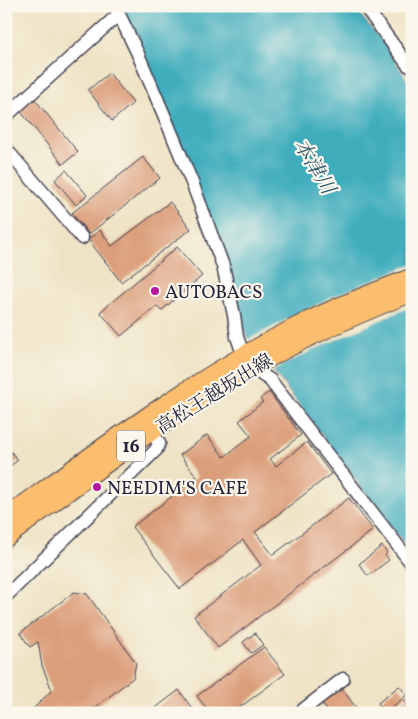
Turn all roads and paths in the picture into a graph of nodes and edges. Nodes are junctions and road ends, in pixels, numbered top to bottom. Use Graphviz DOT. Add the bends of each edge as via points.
graph roads {
  1 [pos="371,8"];
  2 [pos="117,10"];
  3 [pos="412,67"];
  4 [pos="6,116"];
  5 [pos="6,149"];
  6 [pos="82,238"];
  7 [pos="412,278"];
  8 [pos="412,292"];
  9 [pos="253,359"];
  10 [pos="148,425"];
  11 [pos="6,518"];
  12 [pos="6,536"];
  13 [pos="412,564"];
  14 [pos="6,596"];
  15 [pos="343,679"];
  16 [pos="299,713"];
  1 -- 3 [label="street"];
  2 -- 4 [label="street"];
  2 -- 9 [label="street" via="164,115 223,266 241,348"];
  5 -- 6 [label="street"];
  7 -- 9 [label="main road, 高松王越坂出線 / 16" via="338,307 296,328"];
  8 -- 9 [label="main road, 高松王越坂出線 / 16"];
  9 -- 10 [label="main road, 高松王越坂出線 / 16"];
  9 -- 13 [label="street" via="260,374 270,380"];
  10 -- 11 [label="main road, 高松王越坂出線 / 16"];
  10 -- 12 [label="main road, 高松王越坂出線 / 16"];
  10 -- 14 [label="street" via="159,443 156,450"];
  15 -- 16 [label="street"];
}
